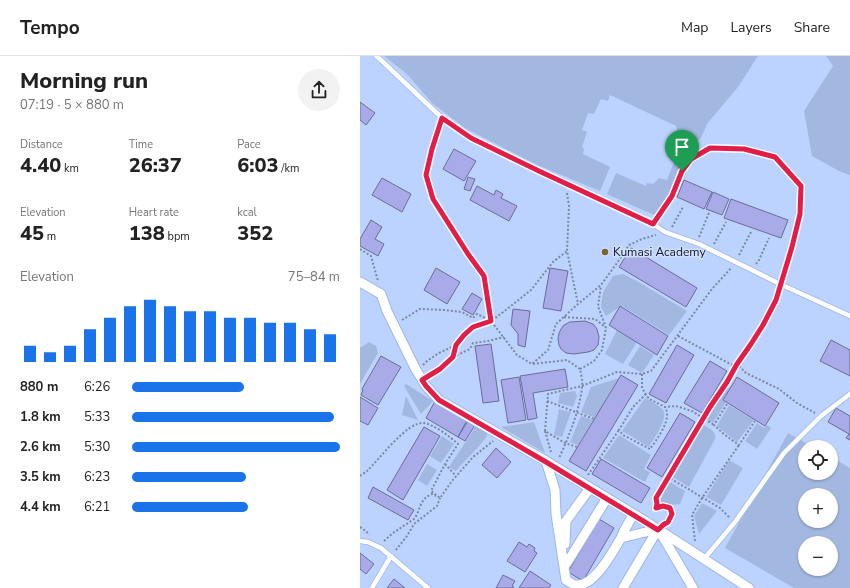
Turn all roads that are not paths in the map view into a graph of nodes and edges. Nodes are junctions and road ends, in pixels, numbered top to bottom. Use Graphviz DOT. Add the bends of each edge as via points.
graph roads {
  1 [pos="376,56"];
  2 [pos="653,224"];
  3 [pos="360,282"];
  4 [pos="780,284"];
  5 [pos="850,316"];
  6 [pos="850,394"];
  7 [pos="546,462"];
  8 [pos="586,486"];
  9 [pos="606,498"];
  10 [pos="634,515"];
  11 [pos="658,530"];
  12 [pos="621,538"];
  13 [pos="360,541"];
  14 [pos="391,556"];
  15 [pos="700,557"];
  16 [pos="564,567"];
  17 [pos="372,588"];
  18 [pos="428,588"];
  19 [pos="623,588"];
  20 [pos="693,588"];
  21 [pos="749,588"];
  1 -- 2 [label="lane" via="442,118 471,138"];
  2 -- 4 [label="lane" via="665,232 699,244"];
  2 -- 4 [label="lane" via="672,196 682,171 691,159 710,148 744,149 775,157 801,186 800,214"];
  3 -- 7 [label="street" via="381,294 417,371 439,400"];
  4 -- 5 [label="lane"];
  6 -- 15 [label="lane" via="821,416 784,453 735,522"];
  7 -- 8 [label="street"];
  7 -- 16 [label="street" via="554,490"];
  8 -- 9 [label="street"];
  8 -- 16 [label="street" via="566,521"];
  9 -- 10 [label="street"];
  9 -- 16 [label="street"];
  10 -- 11 [label="street"];
  10 -- 12 [label="street"];
  11 -- 12 [label="street"];
  11 -- 15 [label="street"];
  11 -- 19 [label="street"];
  11 -- 20 [label="street"];
  12 -- 16 [label="street" via="602,568 585,584 576,586 566,580"];
  13 -- 14 [label="lane" via="381,548"];
  14 -- 17 [label="lane"];
  14 -- 18 [label="lane"];
  15 -- 21 [label="street"];
}
